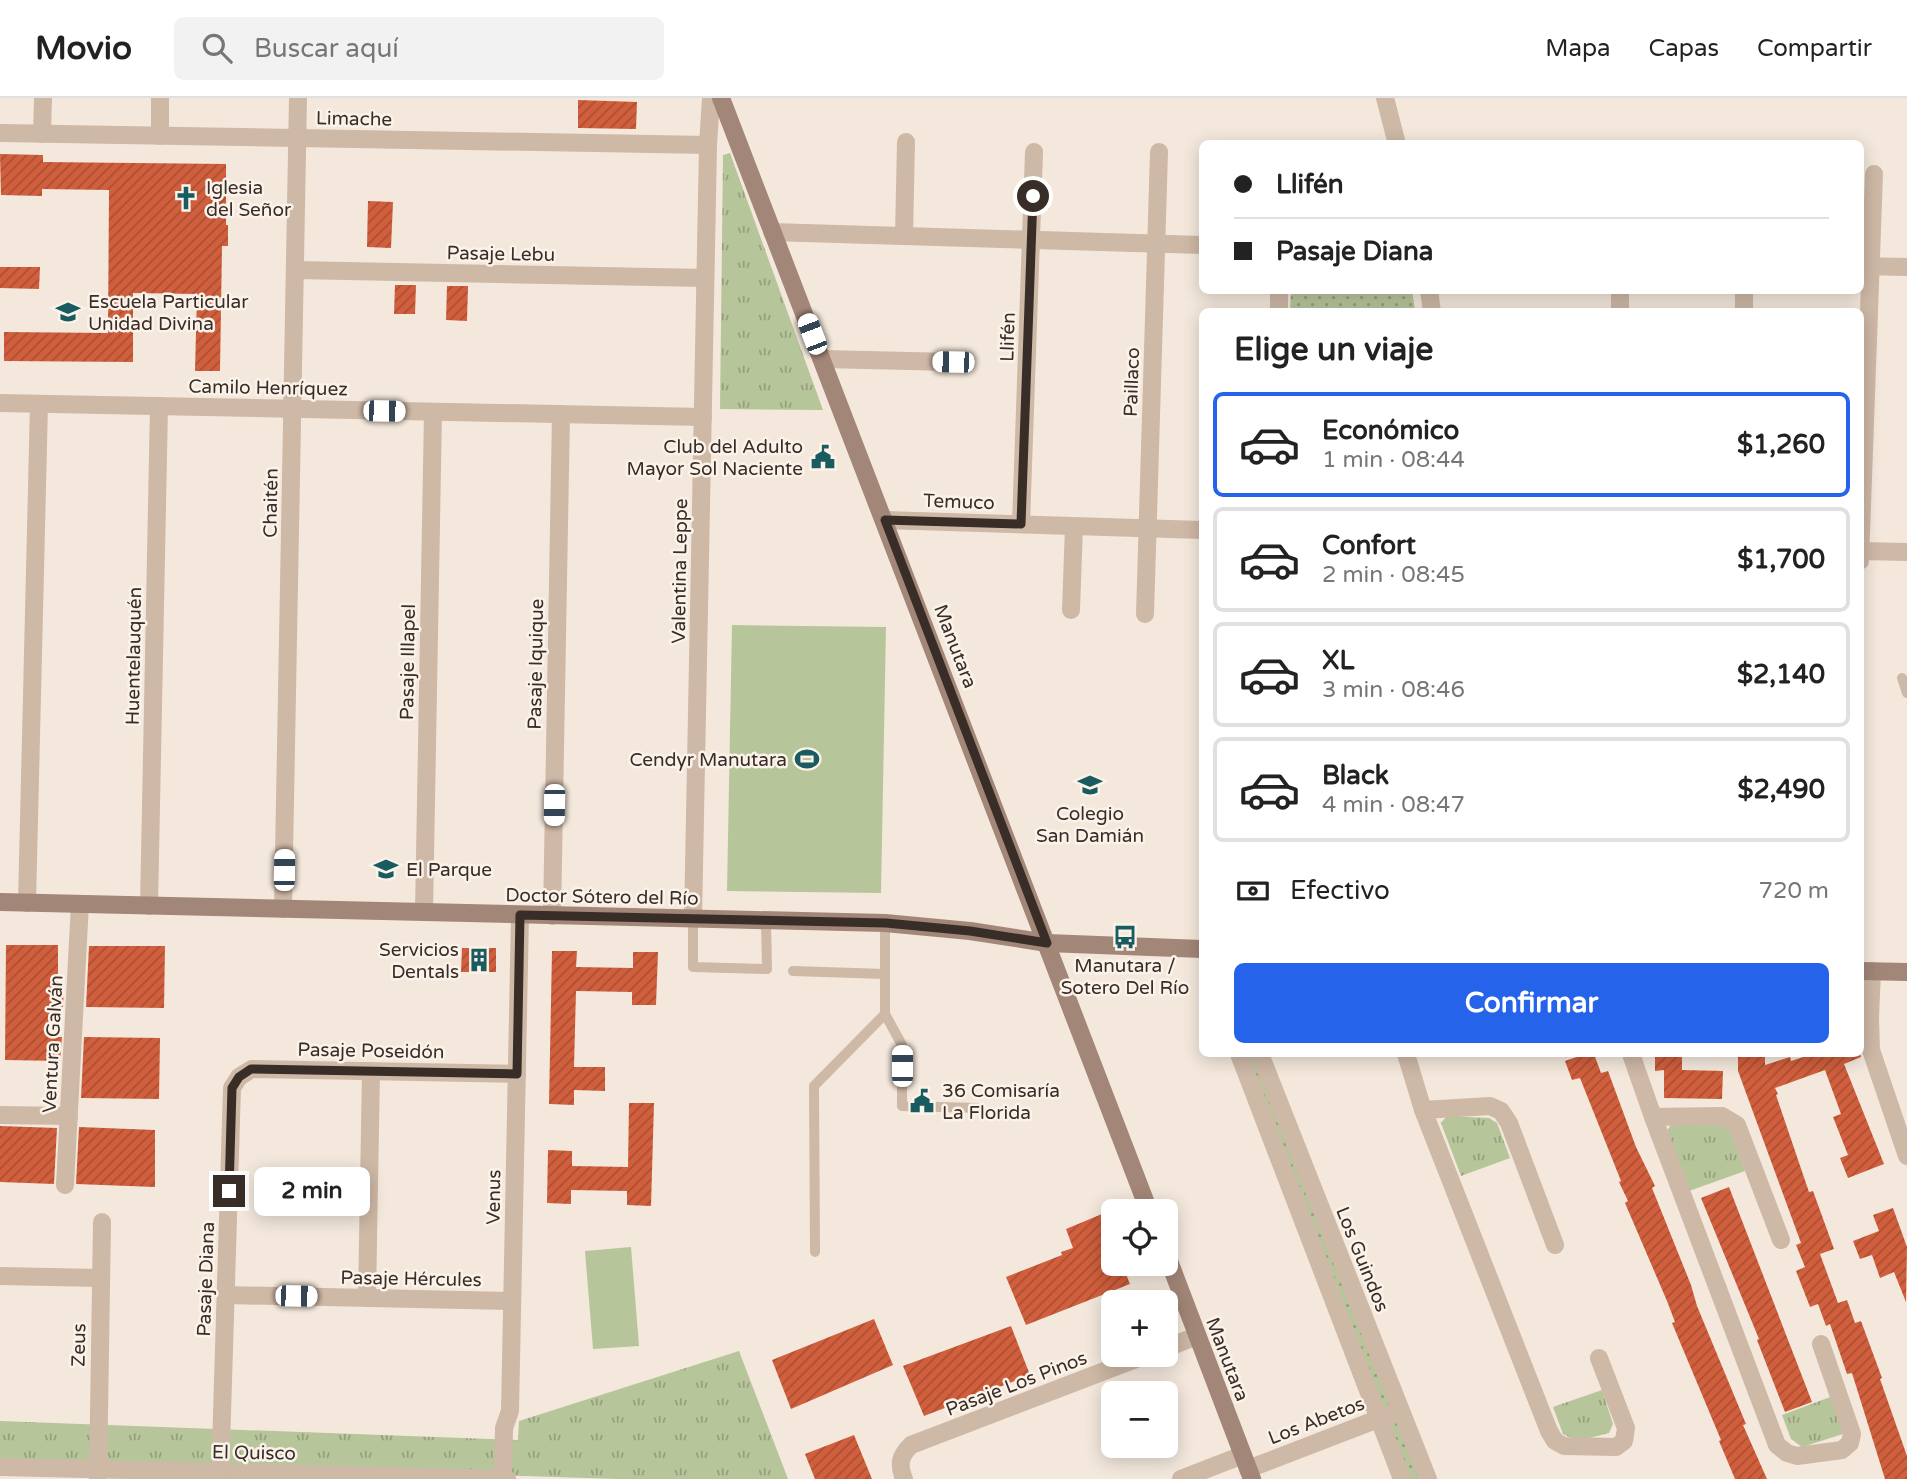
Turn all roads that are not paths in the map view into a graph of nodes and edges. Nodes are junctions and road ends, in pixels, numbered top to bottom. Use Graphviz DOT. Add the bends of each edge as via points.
graph roads {
  1 [pos="43,98"];
  2 [pos="160,98"];
  3 [pos="298,98"];
  4 [pos="711,98"];
  5 [pos="721,98"];
  6 [pos="1385,98"];
  7 [pos="0,133"];
  8 [pos="42,134"];
  9 [pos="160,136"];
  10 [pos="298,138"];
  11 [pos="1396,140"];
  12 [pos="906,142"];
  13 [pos="708,145"];
  14 [pos="1034,152"];
  15 [pos="1159,152"];
  16 [pos="1874,174"];
  17 [pos="772,232"];
  18 [pos="905,236"];
  19 [pos="1031,240"];
  20 [pos="1157,244"];
  21 [pos="1199,245"];
  22 [pos="1866,266"];
  23 [pos="1907,267"];
  24 [pos="295,270"];
  25 [pos="705,278"];
  26 [pos="822,359"];
  27 [pos="1864,361"];
  28 [pos="953,362"];
  29 [pos="0,403"];
  30 [pos="39,404"];
  31 [pos="159,406"];
  32 [pos="293,409"];
  33 [pos="433,412"];
  34 [pos="561,414"];
  35 [pos="703,417"];
  36 [pos="885,520"];
  37 [pos="1021,524"];
  38 [pos="1074,526"];
  39 [pos="1147,528"];
  40 [pos="1199,530"];
  41 [pos="1864,551"];
  42 [pos="1907,552"];
  43 [pos="1071,610"];
  44 [pos="1144,614"];
  45 [pos="1902,678"];
  46 [pos="1907,693"];
  47 [pos="0,902"];
  48 [pos="27,903"];
  49 [pos="80,904"];
  50 [pos="149,906"];
  51 [pos="283,909"];
  52 [pos="424,912"];
  53 [pos="520,915"];
  54 [pos="552,916"];
  55 [pos="693,919"];
  56 [pos="766,921"];
  57 [pos="886,923"];
  58 [pos="1047,943"];
  59 [pos="1199,949"];
  60 [pos="793,971"];
  61 [pos="1866,971"];
  62 [pos="1907,972"];
  63 [pos="886,974"];
  64 [pos="886,1014"];
  65 [pos="1240,1057"];
  66 [pos="1261,1057"];
  67 [pos="1407,1057"];
  68 [pos="1632,1057"];
  69 [pos="370,1071"];
  70 [pos="517,1074"];
  71 [pos="232,1088"];
  72 [pos="976,1108"];
  73 [pos="1423,1110"];
  74 [pos="0,1115"];
  75 [pos="69,1116"];
  76 [pos="1653,1117"];
  77 [pos="1907,1156"];
  78 [pos="65,1185"];
  79 [pos="1144,1199"];
  80 [pos="102,1222"];
  81 [pos="1781,1240"];
  82 [pos="1555,1245"];
  83 [pos="816,1252"];
  84 [pos="0,1276"];
  85 [pos="1175,1276"];
  86 [pos="100,1278"];
  87 [pos="226,1295"];
  88 [pos="367,1298"];
  89 [pos="512,1301"];
  90 [pos="1197,1336"];
  91 [pos="1178,1343"];
  92 [pos="1821,1344"];
  93 [pos="1599,1358"];
  94 [pos="1115,1367"];
  95 [pos="1400,1410"];
  96 [pos="1379,1418"];
  97 [pos="0,1467"];
  98 [pos="1247,1468"];
  99 [pos="98,1474"];
  100 [pos="220,1475"];
  101 [pos="504,1479"];
  102 [pos="904,1479"];
  103 [pos="1181,1479"];
  104 [pos="1402,1479"];
  105 [pos="1427,1479"];
  1 -- 8 [label="street"];
  2 -- 9 [label="street"];
  3 -- 10 [label="street, Chaitén"];
  4 -- 13 [label="street, Valentina Leppe"];
  5 -- 17 [label="main road, Manutara"];
  6 -- 11 [label="street"];
  7 -- 8 [label="street, Limache"];
  8 -- 9 [label="street, Limache"];
  9 -- 10 [label="street, Limache"];
  10 -- 13 [label="street, Limache"];
  10 -- 24 [label="street, Chaitén"];
  12 -- 18 [label="street"];
  13 -- 25 [label="street, Valentina Leppe"];
  14 -- 19 [label="street, Llifén"];
  15 -- 20 [label="street, Paillaco"];
  16 -- 22 [label="street"];
  17 -- 18 [label="street"];
  17 -- 26 [label="main road, Manutara"];
  18 -- 19 [label="street"];
  19 -- 20 [label="street"];
  19 -- 37 [label="street, Llifén"];
  20 -- 21 [label="street"];
  20 -- 39 [label="street, Paillaco"];
  22 -- 23 [label="street"];
  22 -- 27 [label="street"];
  24 -- 25 [label="street, Pasaje Lebu"];
  24 -- 32 [label="street, Chaitén"];
  25 -- 35 [label="street, Valentina Leppe"];
  26 -- 28 [label="street"];
  26 -- 36 [label="main road, Manutara"];
  29 -- 30 [label="street, Camilo Henríquez"];
  30 -- 31 [label="street, Camilo Henríquez"];
  30 -- 48 [label="street"];
  31 -- 32 [label="street, Camilo Henríquez"];
  31 -- 50 [label="street, Huentelauquén"];
  32 -- 33 [label="street, Camilo Henríquez"];
  32 -- 51 [label="street, Chaitén"];
  33 -- 34 [label="street, Camilo Henríquez"];
  33 -- 52 [label="street, Pasaje Illapel"];
  34 -- 35 [label="street, Camilo Henríquez"];
  34 -- 54 [label="street, Pasaje Iquique"];
  35 -- 55 [label="street, Valentina Leppe"];
  36 -- 37 [label="street, Temuco"];
  36 -- 58 [label="main road, Manutara"];
  37 -- 38 [label="street, Temuco"];
  38 -- 39 [label="street, Temuco"];
  38 -- 43 [label="street"];
  39 -- 40 [label="street, Temuco"];
  39 -- 44 [label="street, Paillaco"];
  41 -- 42 [label="street"];
  45 -- 46 [label="lane"];
  47 -- 48 [label="main road, Doctor Sótero del Río"];
  48 -- 49 [label="main road, Doctor Sótero del Río"];
  49 -- 50 [label="main road, Doctor Sótero del Río"];
  49 -- 75 [label="street, Ventura Galván"];
  50 -- 51 [label="main road, Doctor Sótero del Río"];
  51 -- 52 [label="main road, Doctor Sótero del Río"];
  52 -- 53 [label="main road, Doctor Sótero del Río"];
  53 -- 54 [label="main road, Doctor Sótero del Río"];
  53 -- 70 [label="street, Venus"];
  54 -- 55 [label="main road, Doctor Sótero del Río"];
  55 -- 56 [label="main road, Doctor Sótero del Río"];
  55 -- 56 [label="lane" via="692,967 767,969"];
  56 -- 57 [label="main road, Doctor Sótero del Río"];
  57 -- 58 [label="main road, Doctor Sótero del Río"];
  57 -- 63 [label="lane"];
  58 -- 59 [label="main road, Doctor Sótero del Río"];
  58 -- 79 [label="main road, Manutara"];
  60 -- 63 [label="lane"];
  61 -- 62 [label="main road"];
  61 -- 77 [label="street" via="1871,1050"];
  63 -- 64 [label="lane"];
  64 -- 72 [label="lane" via="902,1045 902,1106"];
  64 -- 83 [label="lane" via="814,1086"];
  65 -- 96 [label="street"];
  66 -- 95 [label="street, Los Guindos"];
  67 -- 73 [label="street"];
  68 -- 76 [label="street"];
  69 -- 70 [label="street, Pasaje Poseidón"];
  69 -- 71 [label="street, Pasaje Poseidón" via="251,1069"];
  69 -- 88 [label="street"];
  70 -- 89 [label="street, Venus"];
  71 -- 87 [label="street, Pasaje Diana"];
  73 -- 82 [label="street" via="1490,1106 1501,1111"];
  73 -- 93 [label="street" via="1549,1431 1559,1444 1616,1447 1624,1441 1626,1428"];
  74 -- 75 [label="street"];
  75 -- 78 [label="street, Ventura Galván"];
  76 -- 81 [label="street" via="1722,1116 1737,1125"];
  76 -- 92 [label="street" via="1777,1445 1797,1456 1842,1450 1852,1434"];
  80 -- 86 [label="street, Zeus"];
  84 -- 86 [label="street"];
  85 -- 90 [label="main road, Manutara"];
  86 -- 99 [label="street, Zeus"];
  87 -- 88 [label="street, Pasaje Hércules"];
  87 -- 100 [label="street, Pasaje Diana"];
  88 -- 89 [label="street, Pasaje Hércules"];
  89 -- 101 [label="street, Venus"];
  90 -- 91 [label="street"];
  90 -- 98 [label="main road, Manutara"];
  94 -- 102 [label="street, Pasaje Los Pinos" via="911,1445 902,1455"];
  95 -- 96 [label="street, Los Abetos"];
  95 -- 105 [label="street, Los Guindos"];
  96 -- 98 [label="street, Los Abetos"];
  96 -- 104 [label="street"];
  97 -- 99 [label="street, El Quisco"];
  98 -- 103 [label="street, Los Abetos"];
  99 -- 100 [label="street, El Quisco"];
  100 -- 101 [label="street, El Quisco"];
}
